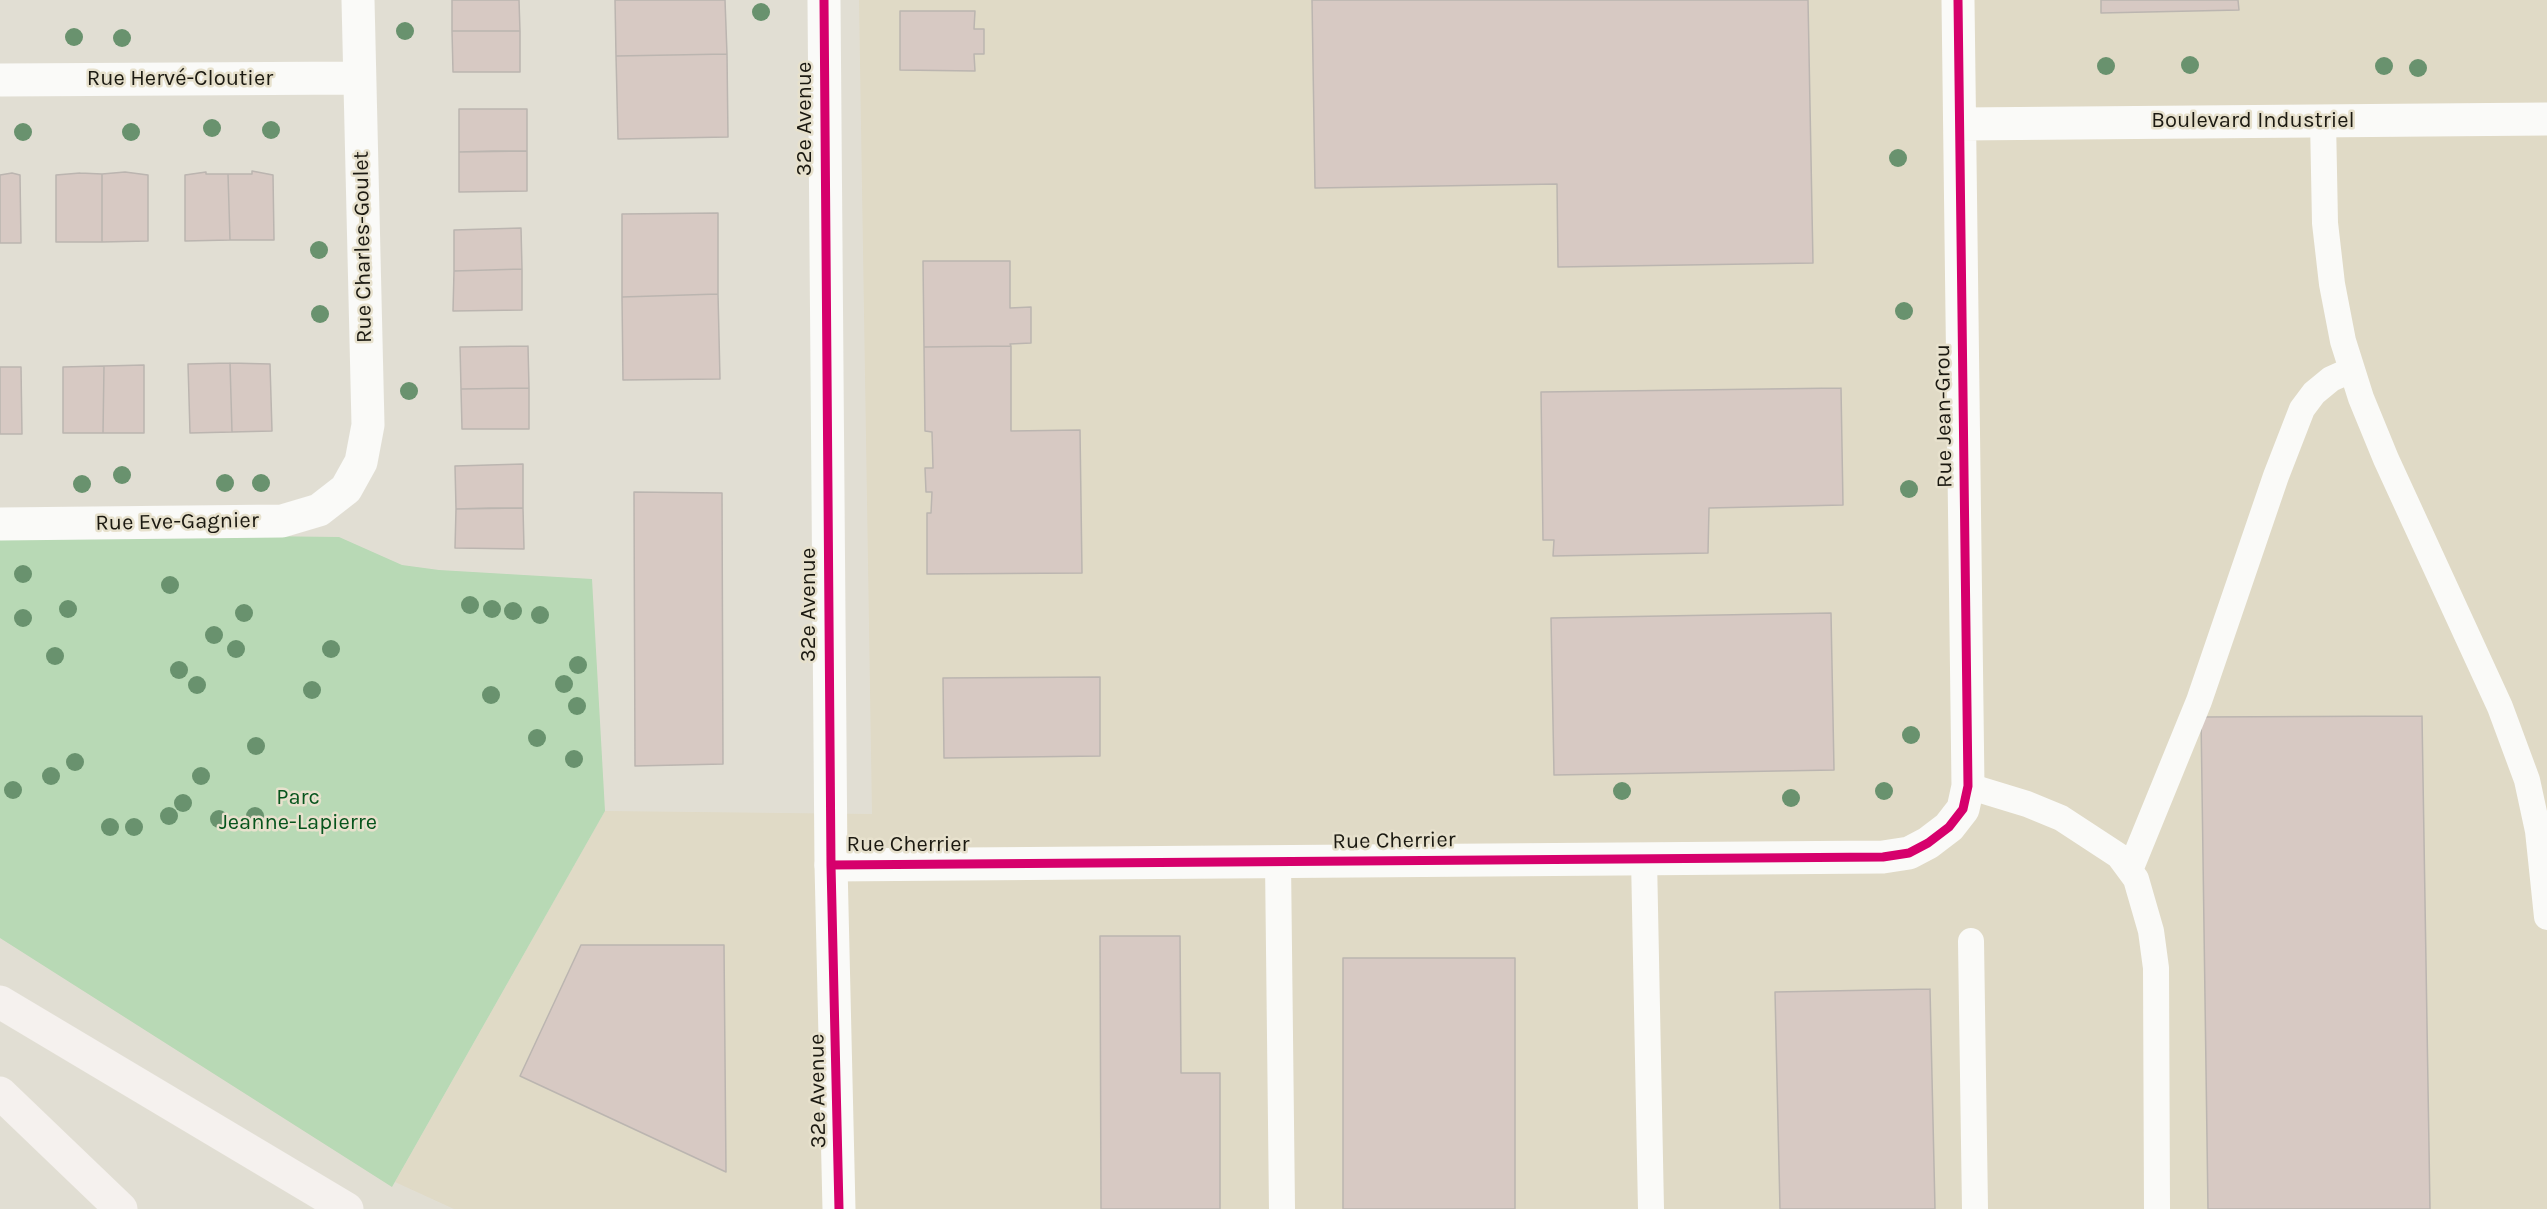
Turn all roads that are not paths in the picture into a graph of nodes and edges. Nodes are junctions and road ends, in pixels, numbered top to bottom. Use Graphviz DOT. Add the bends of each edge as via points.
graph roads {
  1 [pos="358,0"];
  2 [pos="824,0"];
  3 [pos="1958,0"];
  4 [pos="359,78"];
  5 [pos="0,80"];
  6 [pos="2547,119"];
  7 [pos="2323,120"];
  8 [pos="1960,124"];
  9 [pos="2351,370"];
  10 [pos="346,489"];
  11 [pos="0,524"];
  12 [pos="1968,786"];
  13 [pos="1949,827"];
  14 [pos="1644,858"];
  15 [pos="1278,862"];
  16 [pos="831,865"];
  17 [pos="2130,870"];
  18 [pos="2547,917"];
  19 [pos="1971,941"];
  20 [pos="0,1002"];
  21 [pos="0,1093"];
  22 [pos="121,1209"];
  23 [pos="347,1209"];
  24 [pos="839,1209"];
  25 [pos="1282,1209"];
  26 [pos="1651,1209"];
  27 [pos="1975,1209"];
  28 [pos="2157,1209"];
  1 -- 4 [label="street, Rue Charles-Goulet"];
  2 -- 16 [label="street, 32e Avenue"];
  3 -- 8 [label="street, Rue Jean-Grou"];
  4 -- 5 [label="street, Rue Hervé-Cloutier"];
  4 -- 10 [label="street, Rue Charles-Goulet" via="368,425 361,462"];
  6 -- 7 [label="street, Boulevard Industriel"];
  7 -- 8 [label="street, Boulevard Industriel"];
  7 -- 9 [label="lane" via="2325,223 2332,284"];
  8 -- 12 [label="street, Rue Jean-Grou"];
  9 -- 17 [label="lane" via="2331,379 2302,409 2199,701"];
  9 -- 18 [label="lane" via="2386,459 2500,707 2527,780 2538,831"];
  10 -- 11 [label="street, Rue Eve-Gagnier" via="319,510 282,521"];
  12 -- 13 [label="street, Rue Jean-Grou" via="1962,808"];
  12 -- 17 [label="lane" via="2061,818 2119,856"];
  13 -- 14 [label="street, Rue Cherrier" via="1909,852 1883,857"];
  14 -- 15 [label="street, Rue Cherrier"];
  14 -- 26 [label="lane"];
  15 -- 16 [label="street, Rue Cherrier"];
  15 -- 25 [label="lane"];
  16 -- 24 [label="street, 32e Avenue"];
  17 -- 28 [label="lane" via="2144,899 2156,968"];
  19 -- 27 [label="lane"];
  20 -- 23 [label="main road"];
  21 -- 22 [label="main road"];
}
